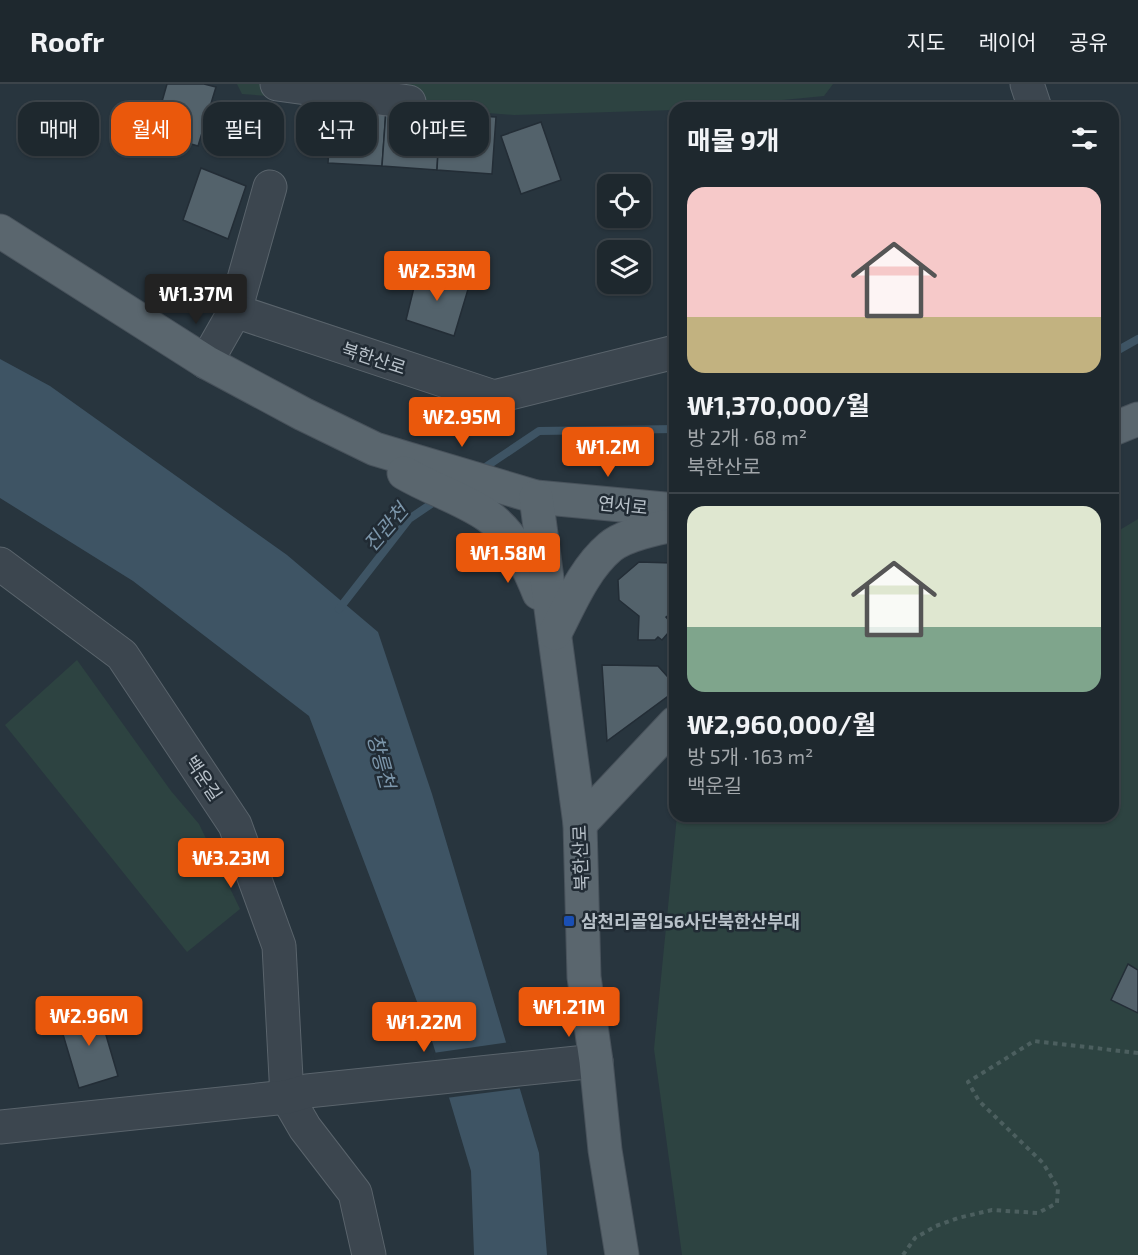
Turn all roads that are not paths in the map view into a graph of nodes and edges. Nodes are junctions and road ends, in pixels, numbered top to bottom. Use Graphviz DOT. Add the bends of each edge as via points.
graph roads {
  1 [pos="277,84"];
  2 [pos="1027,84"];
  3 [pos="410,102"];
  4 [pos="1033,102"];
  5 [pos="270,187"];
  6 [pos="0,231"];
  7 [pos="235,311"];
  8 [pos="669,353"];
  9 [pos="206,362"];
  10 [pos="1138,419"];
  11 [pos="1119,427"];
  12 [pos="375,449"];
  13 [pos="536,496"];
  14 [pos="669,509"];
  15 [pos="669,527"];
  16 [pos="0,564"];
  17 [pos="555,633"];
  18 [pos="669,729"];
  19 [pos="580,824"];
  20 [pos="596,1061"];
  21 [pos="297,1094"];
  22 [pos="0,1127"];
  23 [pos="369,1255"];
  24 [pos="622,1255"];
  1 -- 3 [label="street"];
  2 -- 4 [label="street"];
  5 -- 7 [label="street"];
  6 -- 9 [label="main road"];
  7 -- 8 [label="street, 북한산로" via="494,397"];
  7 -- 9 [label="street"];
  9 -- 12 [label="main road"];
  10 -- 11 [label="main road"];
  12 -- 13 [label="main road, 연서로"];
  12 -- 17 [label="main road" via="405,473 488,516 509,537 530,571"];
  13 -- 14 [label="main road, 연서로"];
  13 -- 17 [label="main road, 북한산로"];
  15 -- 17 [label="main road" via="610,547 593,565"];
  16 -- 21 [label="street, 백운길" via="122,655 235,825 279,946"];
  17 -- 19 [label="main road, 북한산로"];
  18 -- 19 [label="main road"];
  19 -- 20 [label="main road, 북한산로" via="584,977"];
  20 -- 21 [label="street"];
  20 -- 24 [label="main road, 북한산로"];
  21 -- 22 [label="street"];
  21 -- 23 [label="street, 백운길" via="305,1128 355,1193"];
}
